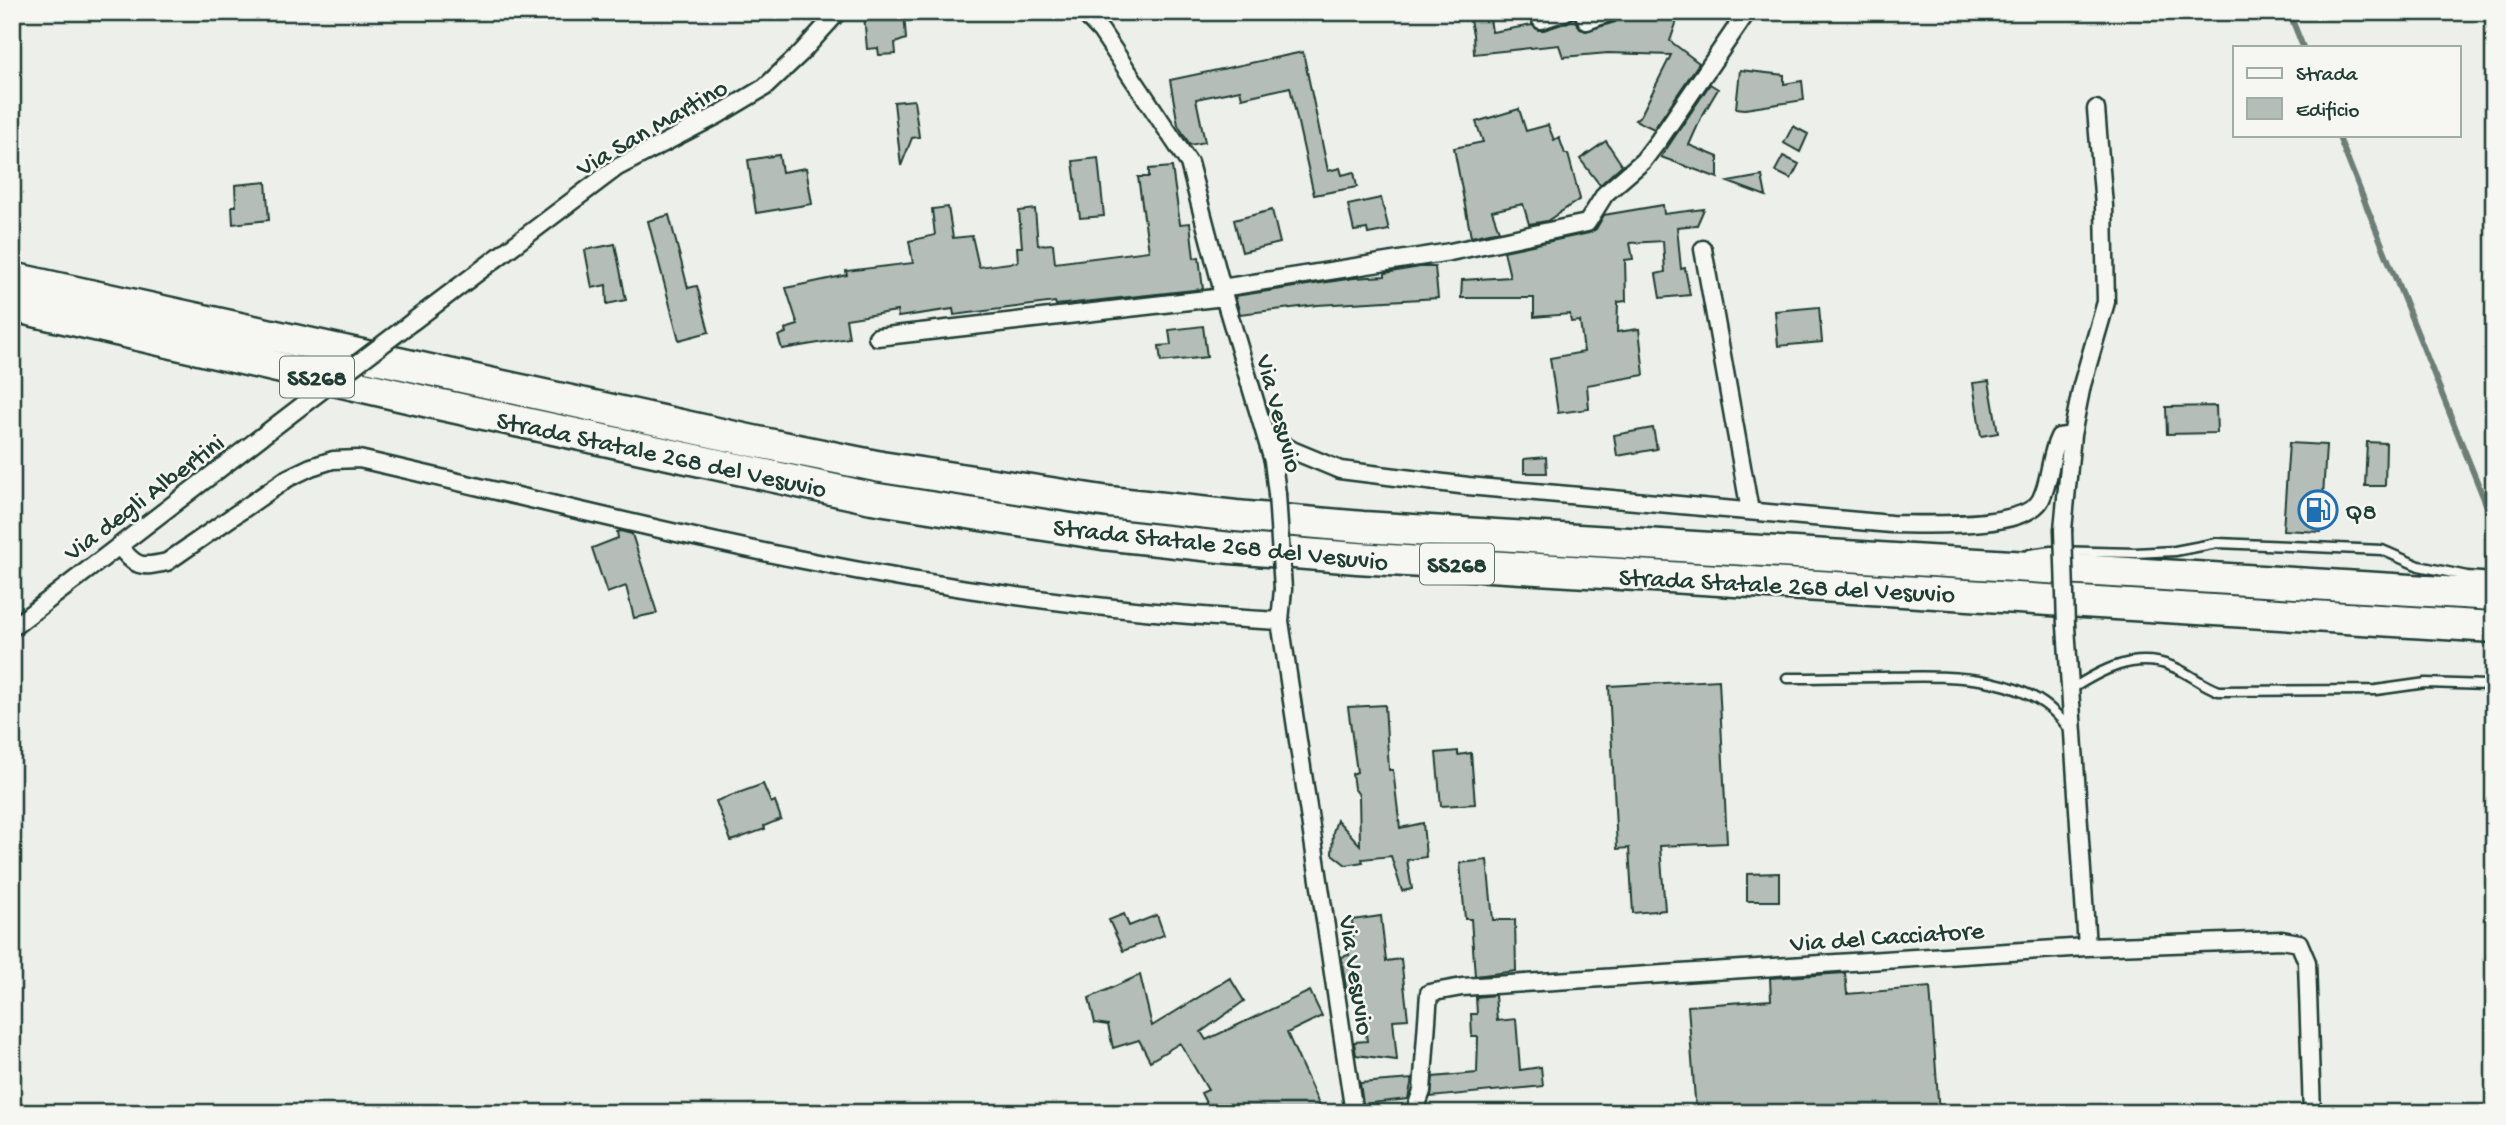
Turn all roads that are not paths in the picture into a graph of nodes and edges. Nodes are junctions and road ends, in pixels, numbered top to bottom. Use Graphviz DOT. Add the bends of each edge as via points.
graph roads {
  1 [pos="838,12"];
  2 [pos="1083,12"];
  3 [pos="1565,12"];
  4 [pos="1583,12"];
  5 [pos="1611,12"];
  6 [pos="1747,12"];
  7 [pos="1541,20"];
  8 [pos="2096,109"];
  9 [pos="1703,250"];
  10 [pos="12,278"];
  11 [pos="1223,292"];
  12 [pos="12,306"];
  13 [pos="877,337"];
  14 [pos="304,404"];
  15 [pos="1266,435"];
  16 [pos="2072,435"];
  17 [pos="1750,511"];
  18 [pos="119,546"];
  19 [pos="2026,555"];
  20 [pos="2014,556"];
  21 [pos="1963,563"];
  22 [pos="2494,578"];
  23 [pos="2494,595"];
  24 [pos="1280,621"];
  25 [pos="2494,627"];
  26 [pos="12,628"];
  27 [pos="1787,678"];
  28 [pos="2486,685"];
  29 [pos="2070,690"];
  30 [pos="2073,737"];
  31 [pos="2087,947"];
  32 [pos="1354,1113"];
  33 [pos="1414,1113"];
  34 [pos="2312,1113"];
  1 -- 14 [label="street, Via San Martino, bridge" via="765,87 617,168"];
  2 -- 11 [label="street, Via Vesuvio" via="1189,163"];
  3 -- 7 [label="street"];
  4 -- 5 [label="street" via="1587,21"];
  6 -- 11 [label="street" via="1659,140 1643,161 1605,194 1587,223 1450,253"];
  8 -- 16 [label="street" via="2106,302"];
  9 -- 17 [label="street"];
  10 -- 21 [label="highway, Strada Statale 268 del Vesuvio / SS268" via="753,441 981,484 1121,504 1337,525"];
  11 -- 13 [label="street"];
  11 -- 15 [label="street, Via Vesuvio"];
  12 -- 25 [label="highway, Strada Statale 268 del Vesuvio / SS268" via="745,472 872,498 1103,534 1357,558"];
  14 -- 18 [label="street, Via degli Albertini"];
  15 -- 17 [label="street" via="1340,470"];
  15 -- 24 [label="street, Via Vesuvio, bridge" via="1277,494 1283,589"];
  16 -- 17 [label="street" via="2059,438 2052,452 2040,503 2019,516 1958,525 1891,524"];
  16 -- 29 [label="street, bridge" via="2063,530"];
  18 -- 24 [label="street" via="133,563 146,567 167,562 288,478 333,460 359,459 811,562 1147,613"];
  18 -- 26 [label="street, Via degli Albertini"];
  19 -- 22 [label="lane" via="2162,551 2217,543 2382,550 2431,569"];
  20 -- 21 [label="lane"];
  21 -- 23 [label="highway, Strada Statale 268 del Vesuvio / SS268"];
  24 -- 32 [label="street, Via Vesuvio"];
  27 -- 30 [label="lane" via="1978,679 2041,701 2062,719"];
  28 -- 29 [label="lane" via="2219,691 2173,666 2142,661 2108,668"];
  29 -- 30 [label="street"];
  30 -- 31 [label="street"];
  31 -- 33 [label="street, Via del Cacciatore" via="1429,993 1422,1091"];
  31 -- 34 [label="street, Via del Cacciatore" via="2299,943 2307,961"];
}
